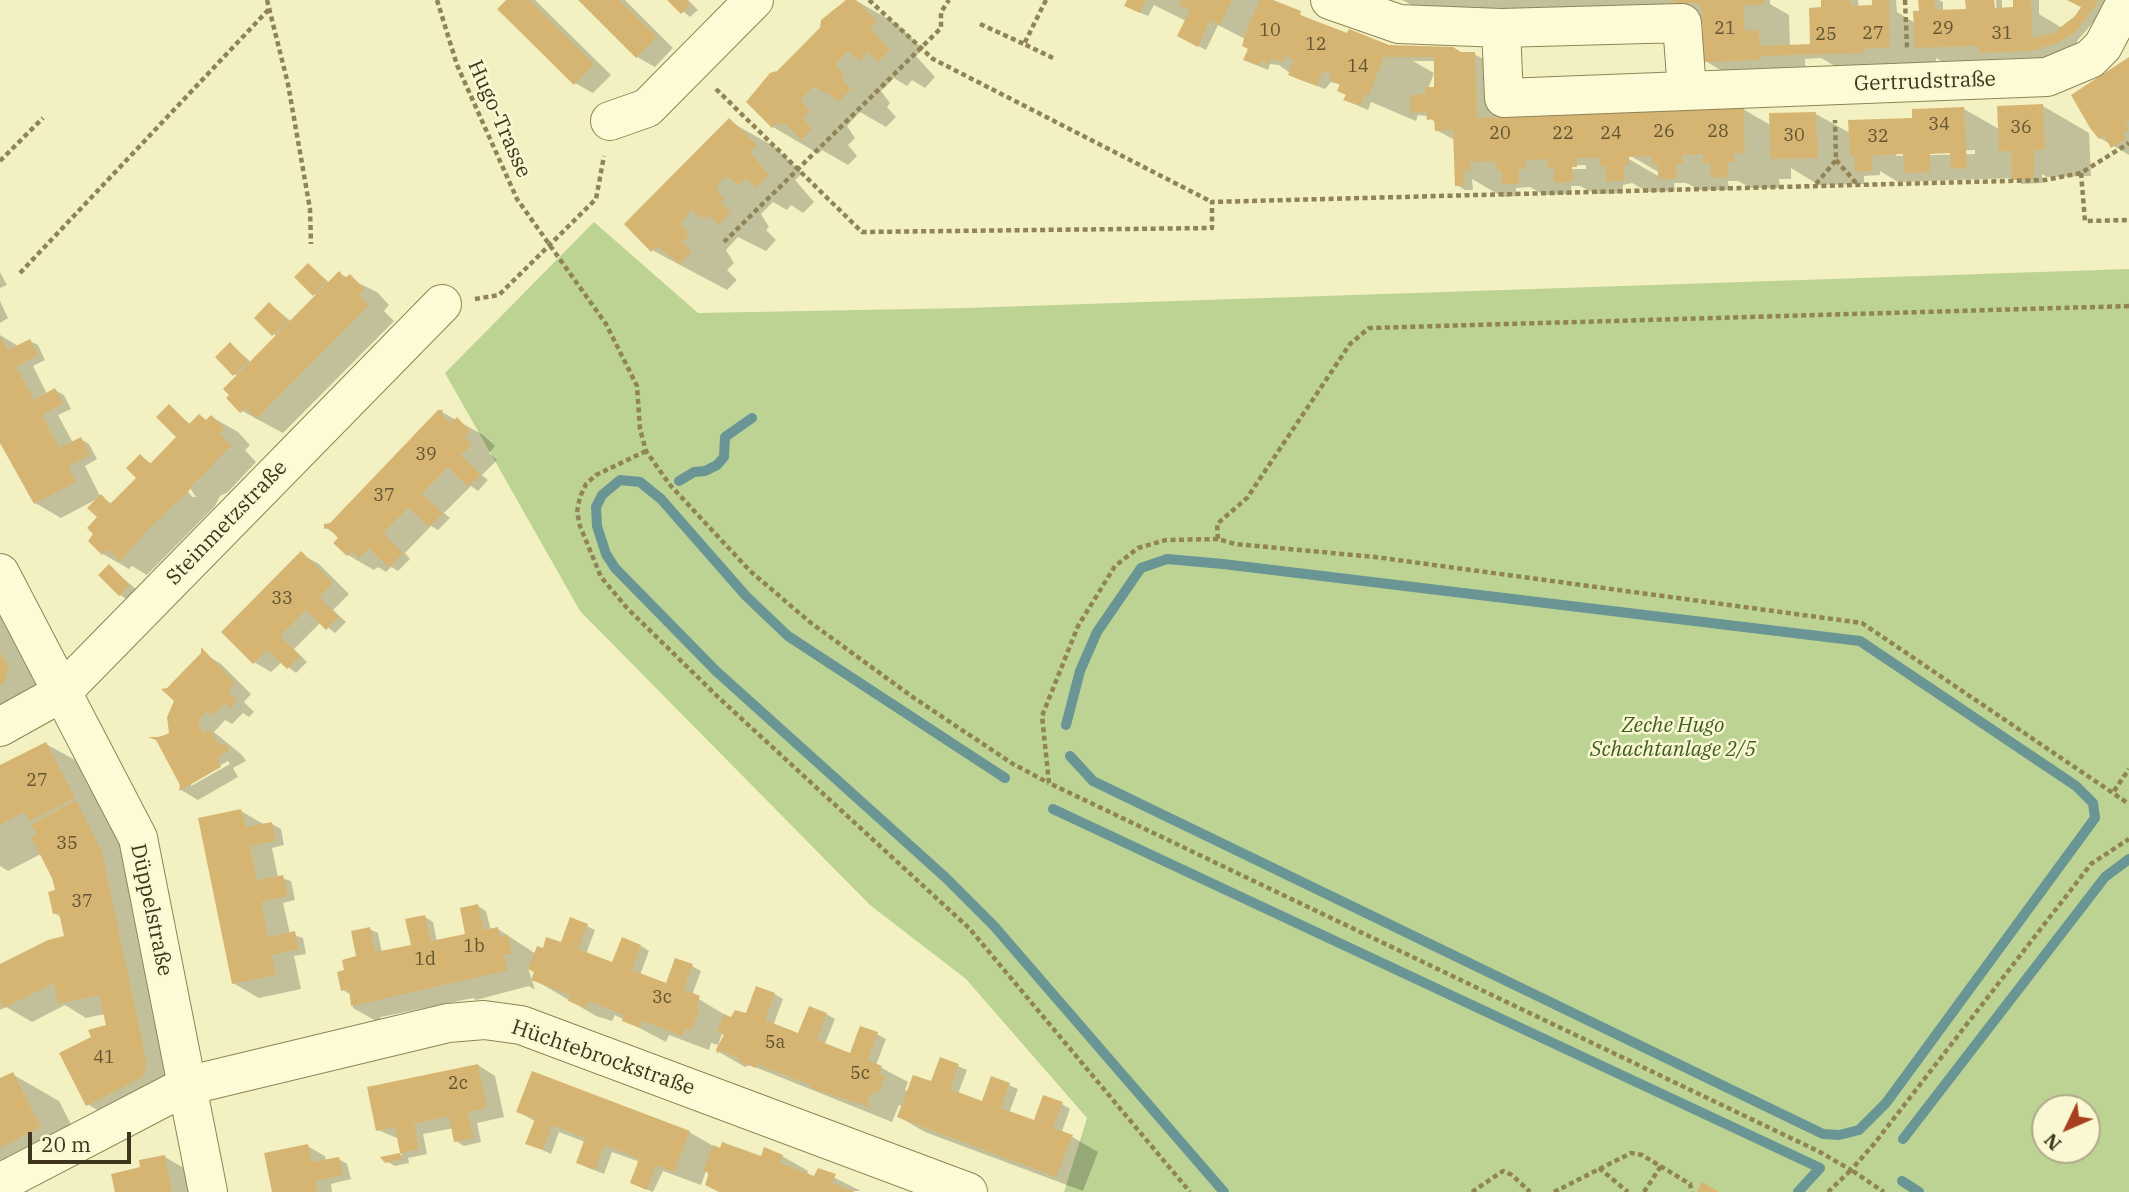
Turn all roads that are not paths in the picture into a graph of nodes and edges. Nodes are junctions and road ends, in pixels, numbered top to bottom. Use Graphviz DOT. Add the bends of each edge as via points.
graph roads {
  1 [pos="754,0"];
  2 [pos="1330,0"];
  3 [pos="2127,0"];
  4 [pos="1501,28"];
  5 [pos="1686,91"];
  6 [pos="610,121"];
  7 [pos="442,304"];
  8 [pos="0,573"];
  9 [pos="61,693"];
  10 [pos="0,727"];
  11 [pos="186,1086"];
  12 [pos="0,1183"];
  13 [pos="208,1192"];
  14 [pos="968,1192"];
  1 -- 6 [label="street" via="647,108"];
  2 -- 4 [label="street" via="1399,24"];
  3 -- 5 [label="street, Gertrudstraße" via="2103,47 2090,59 2047,77"];
  4 -- 5 [label="street" via="1682,23"];
  4 -- 5 [label="street, Gertrudstraße" via="1504,98"];
  7 -- 9 [label="street, Steinmetzstraße"];
  8 -- 9 [label="street, Düppelstraße"];
  9 -- 10 [label="street, Steinmetzstraße"];
  9 -- 11 [label="street, Düppelstraße" via="138,838"];
  11 -- 12 [label="street, Hüchtebrockstraße"];
  11 -- 13 [label="street, Düppelstraße"];
  11 -- 14 [label="street, Hüchtebrockstraße" via="448,1023 484,1020 520,1025"];
}
